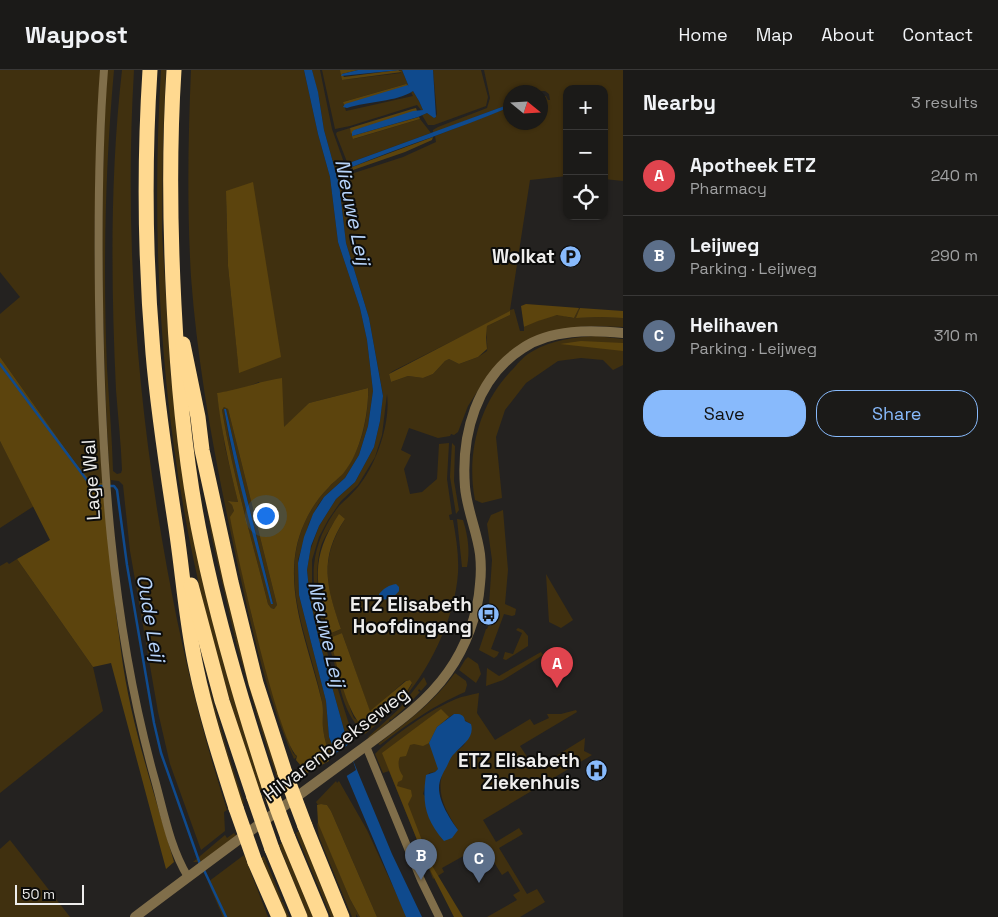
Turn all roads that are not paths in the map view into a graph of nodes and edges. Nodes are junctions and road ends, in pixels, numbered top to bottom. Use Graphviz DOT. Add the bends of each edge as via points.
graph roads {
  1 [pos="104,70"];
  2 [pos="150,70"];
  3 [pos="174,70"];
  4 [pos="173,291"];
  5 [pos="623,333"];
  6 [pos="176,528"];
  7 [pos="363,748"];
  8 [pos="188,877"];
  9 [pos="135,917"];
  10 [pos="278,917"];
  11 [pos="300,917"];
  12 [pos="321,917"];
  13 [pos="342,917"];
  14 [pos="439,917"];
  1 -- 8 [label="street, Lage Wal" via="99,272 100,375 107,493 121,619 136,708 176,854"];
  2 -- 6 [label="highway" via="146,182 152,352"];
  3 -- 4 [label="highway" via="170,202"];
  4 -- 12 [label="highway, bridge" via="185,446 217,612 269,786"];
  4 -- 13 [label="highway, bridge" via="202,450 256,683 285,773"];
  5 -- 7 [label="street, Hilvarenbeekseweg" via="602,331 544,338 524,347 504,362 488,382 478,401 466,442 465,488 480,554 480,584 474,617 463,647 428,696"];
  6 -- 10 [label="highway, bridge" via="190,637 215,744"];
  6 -- 11 [label="highway, bridge" via="222,700 272,849"];
  7 -- 8 [label="street, Hilvarenbeekseweg"];
  7 -- 14 [label="street"];
  8 -- 9 [label="street, Hilvarenbeekseweg"];
}
